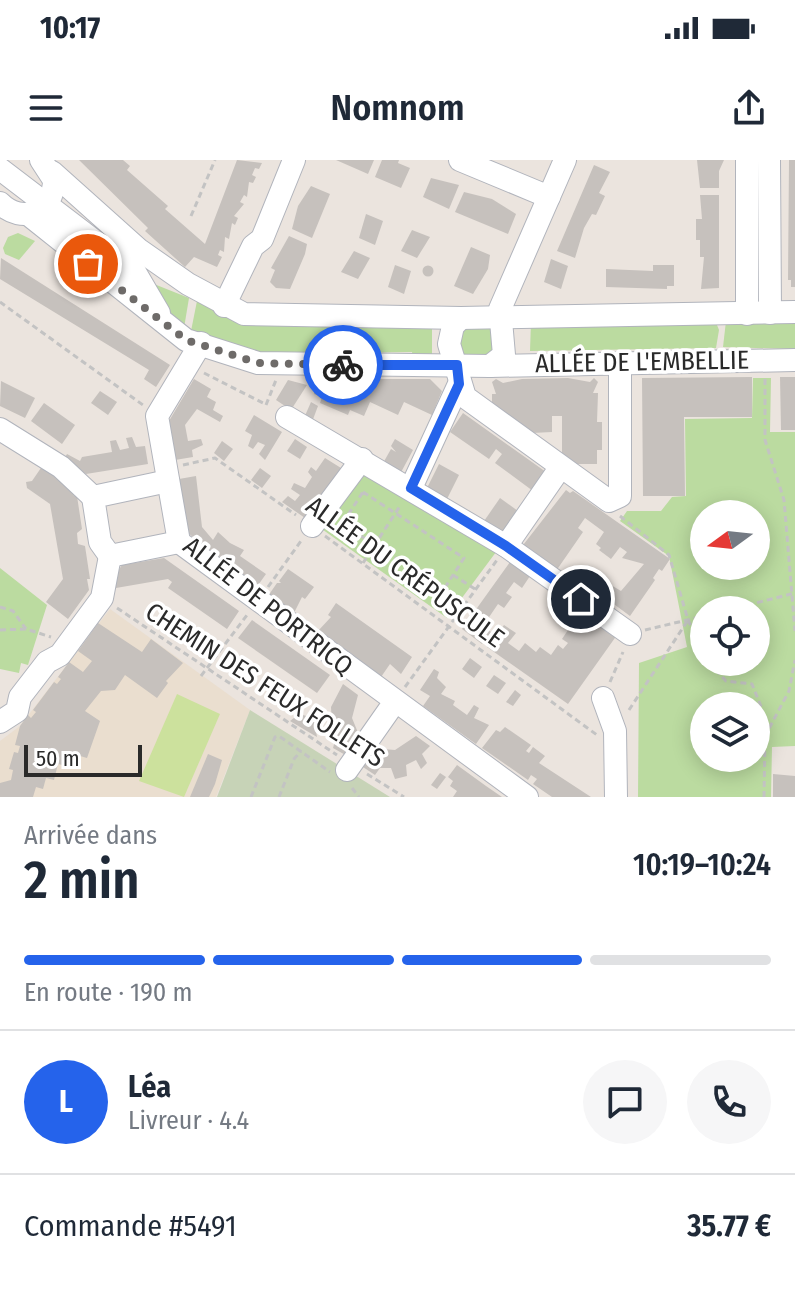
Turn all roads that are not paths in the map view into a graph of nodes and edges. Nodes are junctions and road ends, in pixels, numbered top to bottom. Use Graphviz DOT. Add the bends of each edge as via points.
graph roads {
  1 [pos="6,160"];
  2 [pos="294,160"];
  3 [pos="460,160"];
  4 [pos="565,160"];
  5 [pos="747,160"];
  6 [pos="769,160"];
  7 [pos="47,166"];
  8 [pos="0,167"];
  9 [pos="549,197"];
  10 [pos="17,212"];
  11 [pos="135,272"];
  12 [pos="188,284"];
  13 [pos="224,306"];
  14 [pos="795,312"];
  15 [pos="770,313"];
  16 [pos="747,314"];
  17 [pos="501,316"];
  18 [pos="461,318"];
  19 [pos="166,325"];
  20 [pos="201,343"];
  21 [pos="795,360"];
  22 [pos="620,363"];
  23 [pos="490,366"];
  24 [pos="458,375"];
  25 [pos="287,417"];
  26 [pos="0,429"];
  27 [pos="362,459"];
  28 [pos="560,468"];
  29 [pos="167,475"];
  30 [pos="411,488"];
  31 [pos="93,497"];
  32 [pos="312,526"];
  33 [pos="179,542"];
  34 [pos="506,546"];
  35 [pos="110,556"];
  36 [pos="630,634"];
  37 [pos="603,698"];
  38 [pos="394,703"];
  39 [pos="0,722"];
  40 [pos="347,775"];
  41 [pos="527,797"];
  42 [pos="616,797"];
  1 -- 8 [label="street"];
  2 -- 13 [label="street" via="262,239 253,246"];
  3 -- 9 [label="street"];
  4 -- 9 [label="street"];
  5 -- 16 [label="street"];
  6 -- 15 [label="street"];
  7 -- 10 [label="street" via="54,189"];
  7 -- 12 [label="street, ALLÉE DE L'EMBELLIE" via="127,239"];
  8 -- 10 [label="street"];
  9 -- 17 [label="street"];
  10 -- 11 [label="street"];
  10 -- 19 [label="street, ALLÉE DE L'EMBELLIE"];
  11 -- 12 [label="street"];
  11 -- 19 [label="street"];
  12 -- 13 [label="street, ALLÉE DE L'EMBELLIE"];
  13 -- 18 [label="street, ALLÉE DE L'EMBELLIE" via="244,314"];
  14 -- 15 [label="street, ALLÉE DE L'EMBELLIE"];
  15 -- 16 [label="street, ALLÉE DE L'EMBELLIE"];
  16 -- 17 [label="street, ALLÉE DE L'EMBELLIE"];
  17 -- 18 [label="street, ALLÉE DE L'EMBELLIE"];
  17 -- 23 [label="street, ALLÉE DE L'EMBELLIE" via="504,355"];
  18 -- 24 [label="street" via="449,335"];
  19 -- 20 [label="street, ALLÉE DE L'EMBELLIE" via="186,340"];
  20 -- 24 [label="street, ALLÉE DE L'EMBELLIE" via="236,358 283,366"];
  20 -- 29 [label="street, ALLÉE DE PORTRICQ" via="157,416"];
  21 -- 22 [label="street, ALLÉE DE L'EMBELLIE"];
  22 -- 23 [label="street, ALLÉE DE L'EMBELLIE"];
  22 -- 28 [label="street" via="620,496 609,501"];
  23 -- 24 [label="street, ALLÉE DE L'EMBELLIE"];
  24 -- 28 [label="street" via="474,407"];
  24 -- 30 [label="street"];
  25 -- 27 [label="street"];
  26 -- 31 [label="street" via="51,459"];
  27 -- 30 [label="street"];
  27 -- 32 [label="street"];
  28 -- 34 [label="street"];
  29 -- 31 [label="street"];
  29 -- 33 [label="street, ALLÉE DE PORTRICQ"];
  30 -- 34 [label="street"];
  31 -- 35 [label="street" via="100,542"];
  33 -- 35 [label="street"];
  33 -- 38 [label="street, ALLÉE DE PORTRICQ"];
  34 -- 36 [label="street"];
  35 -- 39 [label="street" via="102,598 60,655 47,662 20,697 17,711"];
  37 -- 42 [label="street" via="615,735"];
  38 -- 40 [label="street"];
  38 -- 41 [label="street, ALLÉE DE PORTRICQ"];
}
